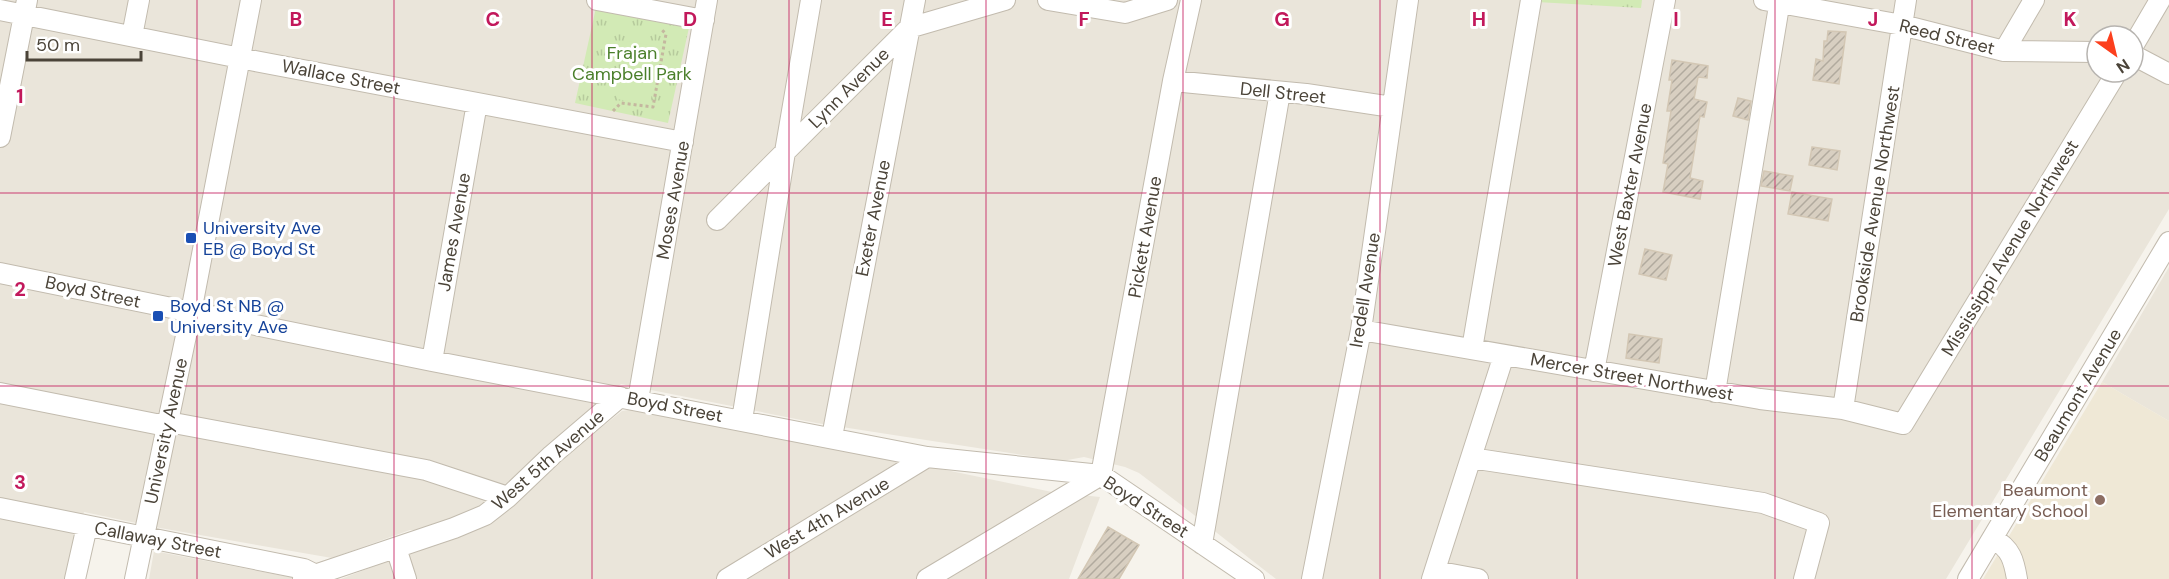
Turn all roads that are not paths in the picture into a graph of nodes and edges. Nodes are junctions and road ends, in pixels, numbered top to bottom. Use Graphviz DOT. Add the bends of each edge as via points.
graph roads {
  1 [pos="139,0"];
  2 [pos="251,0"];
  3 [pos="597,0"];
  4 [pos="707,0"];
  5 [pos="811,0"];
  6 [pos="915,0"];
  7 [pos="1005,0"];
  8 [pos="1048,0"];
  9 [pos="1167,0"];
  10 [pos="1191,0"];
  11 [pos="1408,0"];
  12 [pos="1531,0"];
  13 [pos="1665,0"];
  14 [pos="1906,0"];
  15 [pos="2034,0"];
  16 [pos="2160,0"];
  17 [pos="1774,1"];
  18 [pos="1080,3"];
  19 [pos="25,7"];
  20 [pos="0,10"];
  21 [pos="704,20"];
  22 [pos="1902,25"];
  23 [pos="2145,26"];
  24 [pos="909,28"];
  25 [pos="132,36"];
  26 [pos="2004,51"];
  27 [pos="2085,52"];
  28 [pos="241,58"];
  29 [pos="2145,61"];
  30 [pos="2169,74"];
  31 [pos="1173,81"];
  32 [pos="2110,84"];
  33 [pos="1280,92"];
  34 [pos="477,103"];
  35 [pos="1392,107"];
  36 [pos="0,137"];
  37 [pos="683,142"];
  38 [pos="785,152"];
  39 [pos="717,219"];
  40 [pos="2169,242"];
  41 [pos="0,273"];
  42 [pos="191,312"];
  43 [pos="1360,330"];
  44 [pos="1472,349"];
  45 [pos="1504,355"];
  46 [pos="432,361"];
  47 [pos="1594,370"];
  48 [pos="1715,392"];
  49 [pos="0,393"];
  50 [pos="629,398"];
  51 [pos="1843,409"];
  52 [pos="742,420"];
  53 [pos="168,423"];
  54 [pos="1903,424"];
  55 [pos="832,437"];
  56 [pos="927,456"];
  57 [pos="1472,458"];
  58 [pos="1101,476"];
  59 [pos="508,497"];
  60 [pos="0,508"];
  61 [pos="87,525"];
  62 [pos="144,537"];
  63 [pos="1993,539"];
  64 [pos="1202,544"];
  65 [pos="396,548"];
  66 [pos="1434,575"];
  67 [pos="936,576"];
  68 [pos="309,577"];
  69 [pos="75,579"];
  70 [pos="135,579"];
  71 [pos="406,579"];
  72 [pos="727,579"];
  73 [pos="1254,579"];
  74 [pos="1312,579"];
  75 [pos="1478,579"];
  76 [pos="1804,579"];
  77 [pos="1968,579"];
  78 [pos="2017,579"];
  1 -- 25 [label="street"];
  2 -- 28 [label="street, University Avenue"];
  3 -- 21 [label="street"];
  4 -- 21 [label="street, Moses Avenue"];
  5 -- 38 [label="street"];
  6 -- 24 [label="street, Exeter Avenue"];
  7 -- 24 [label="street, Lynn Avenue"];
  8 -- 18 [label="street"];
  9 -- 18 [label="street" via="1125,13"];
  10 -- 31 [label="street, Pickett Avenue"];
  11 -- 35 [label="street, Iredell Avenue"];
  12 -- 44 [label="street"];
  13 -- 47 [label="street, West Baxter Avenue"];
  14 -- 22 [label="street, Brookside Avenue Northwest"];
  15 -- 26 [label="street"];
  16 -- 23 [label="street"];
  17 -- 22 [label="street, Reed Street"];
  17 -- 48 [label="street"];
  19 -- 20 [label="street, Wallace Street"];
  19 -- 25 [label="street, Wallace Street"];
  19 -- 36 [label="street"];
  21 -- 37 [label="street, Moses Avenue"];
  22 -- 26 [label="street, Reed Street"];
  22 -- 51 [label="street, Brookside Avenue Northwest"];
  24 -- 38 [label="street, Lynn Avenue"];
  24 -- 55 [label="street, Exeter Avenue"];
  25 -- 28 [label="street, Wallace Street"];
  26 -- 27 [label="street, Reed Street"];
  28 -- 34 [label="street, Wallace Street"];
  28 -- 42 [label="street, University Avenue"];
  29 -- 30 [label="street"];
  31 -- 33 [label="street, Dell Street"];
  31 -- 58 [label="street, Pickett Avenue"];
  32 -- 54 [label="street, Mississippi Avenue Northwest"];
  33 -- 35 [label="street, Dell Street"];
  33 -- 64 [label="street"];
  34 -- 37 [label="street, Wallace Street"];
  34 -- 46 [label="street, James Avenue"];
  35 -- 43 [label="street, Iredell Avenue"];
  37 -- 50 [label="street, Moses Avenue"];
  38 -- 39 [label="street, Lynn Avenue"];
  38 -- 52 [label="street"];
  40 -- 63 [label="street, Beaumont Avenue"];
  41 -- 42 [label="street, Boyd Street"];
  42 -- 46 [label="street, Boyd Street"];
  42 -- 53 [label="street, University Avenue"];
  43 -- 44 [label="street, Mercer Street Northwest"];
  43 -- 74 [label="street, Iredell Avenue"];
  44 -- 45 [label="street, Mercer Street Northwest"];
  45 -- 47 [label="street, Mercer Street Northwest"];
  45 -- 57 [label="street"];
  46 -- 50 [label="street, Boyd Street"];
  47 -- 48 [label="street, Mercer Street Northwest"];
  48 -- 51 [label="street, Mercer Street Northwest"];
  49 -- 53 [label="street" via="156,424"];
  50 -- 52 [label="street, Boyd Street"];
  50 -- 59 [label="street, West 5th Avenue" via="552,455"];
  51 -- 54 [label="street, Mercer Street Northwest"];
  52 -- 55 [label="street, Boyd Street"];
  53 -- 59 [label="street" via="426,470"];
  53 -- 62 [label="street, University Avenue"];
  55 -- 56 [label="street, Boyd Street"];
  56 -- 58 [label="street, Boyd Street"];
  56 -- 72 [label="street, West 4th Avenue"];
  57 -- 66 [label="street"];
  57 -- 76 [label="street" via="1763,503 1819,523"];
  58 -- 64 [label="street, Boyd Street"];
  58 -- 67 [label="street"];
  59 -- 65 [label="street, West 5th Avenue" via="485,514"];
  60 -- 61 [label="street, Callaway Street"];
  61 -- 62 [label="street, Callaway Street"];
  61 -- 69 [label="street"];
  62 -- 68 [label="street, Callaway Street" via="304,569"];
  62 -- 70 [label="street, University Avenue"];
  63 -- 77 [label="street, Beaumont Avenue"];
  63 -- 78 [label="street" via="2010,552"];
  64 -- 73 [label="street, Boyd Street"];
  65 -- 68 [label="street, West 5th Avenue"];
  65 -- 71 [label="street"];
  66 -- 75 [label="street"];
}
